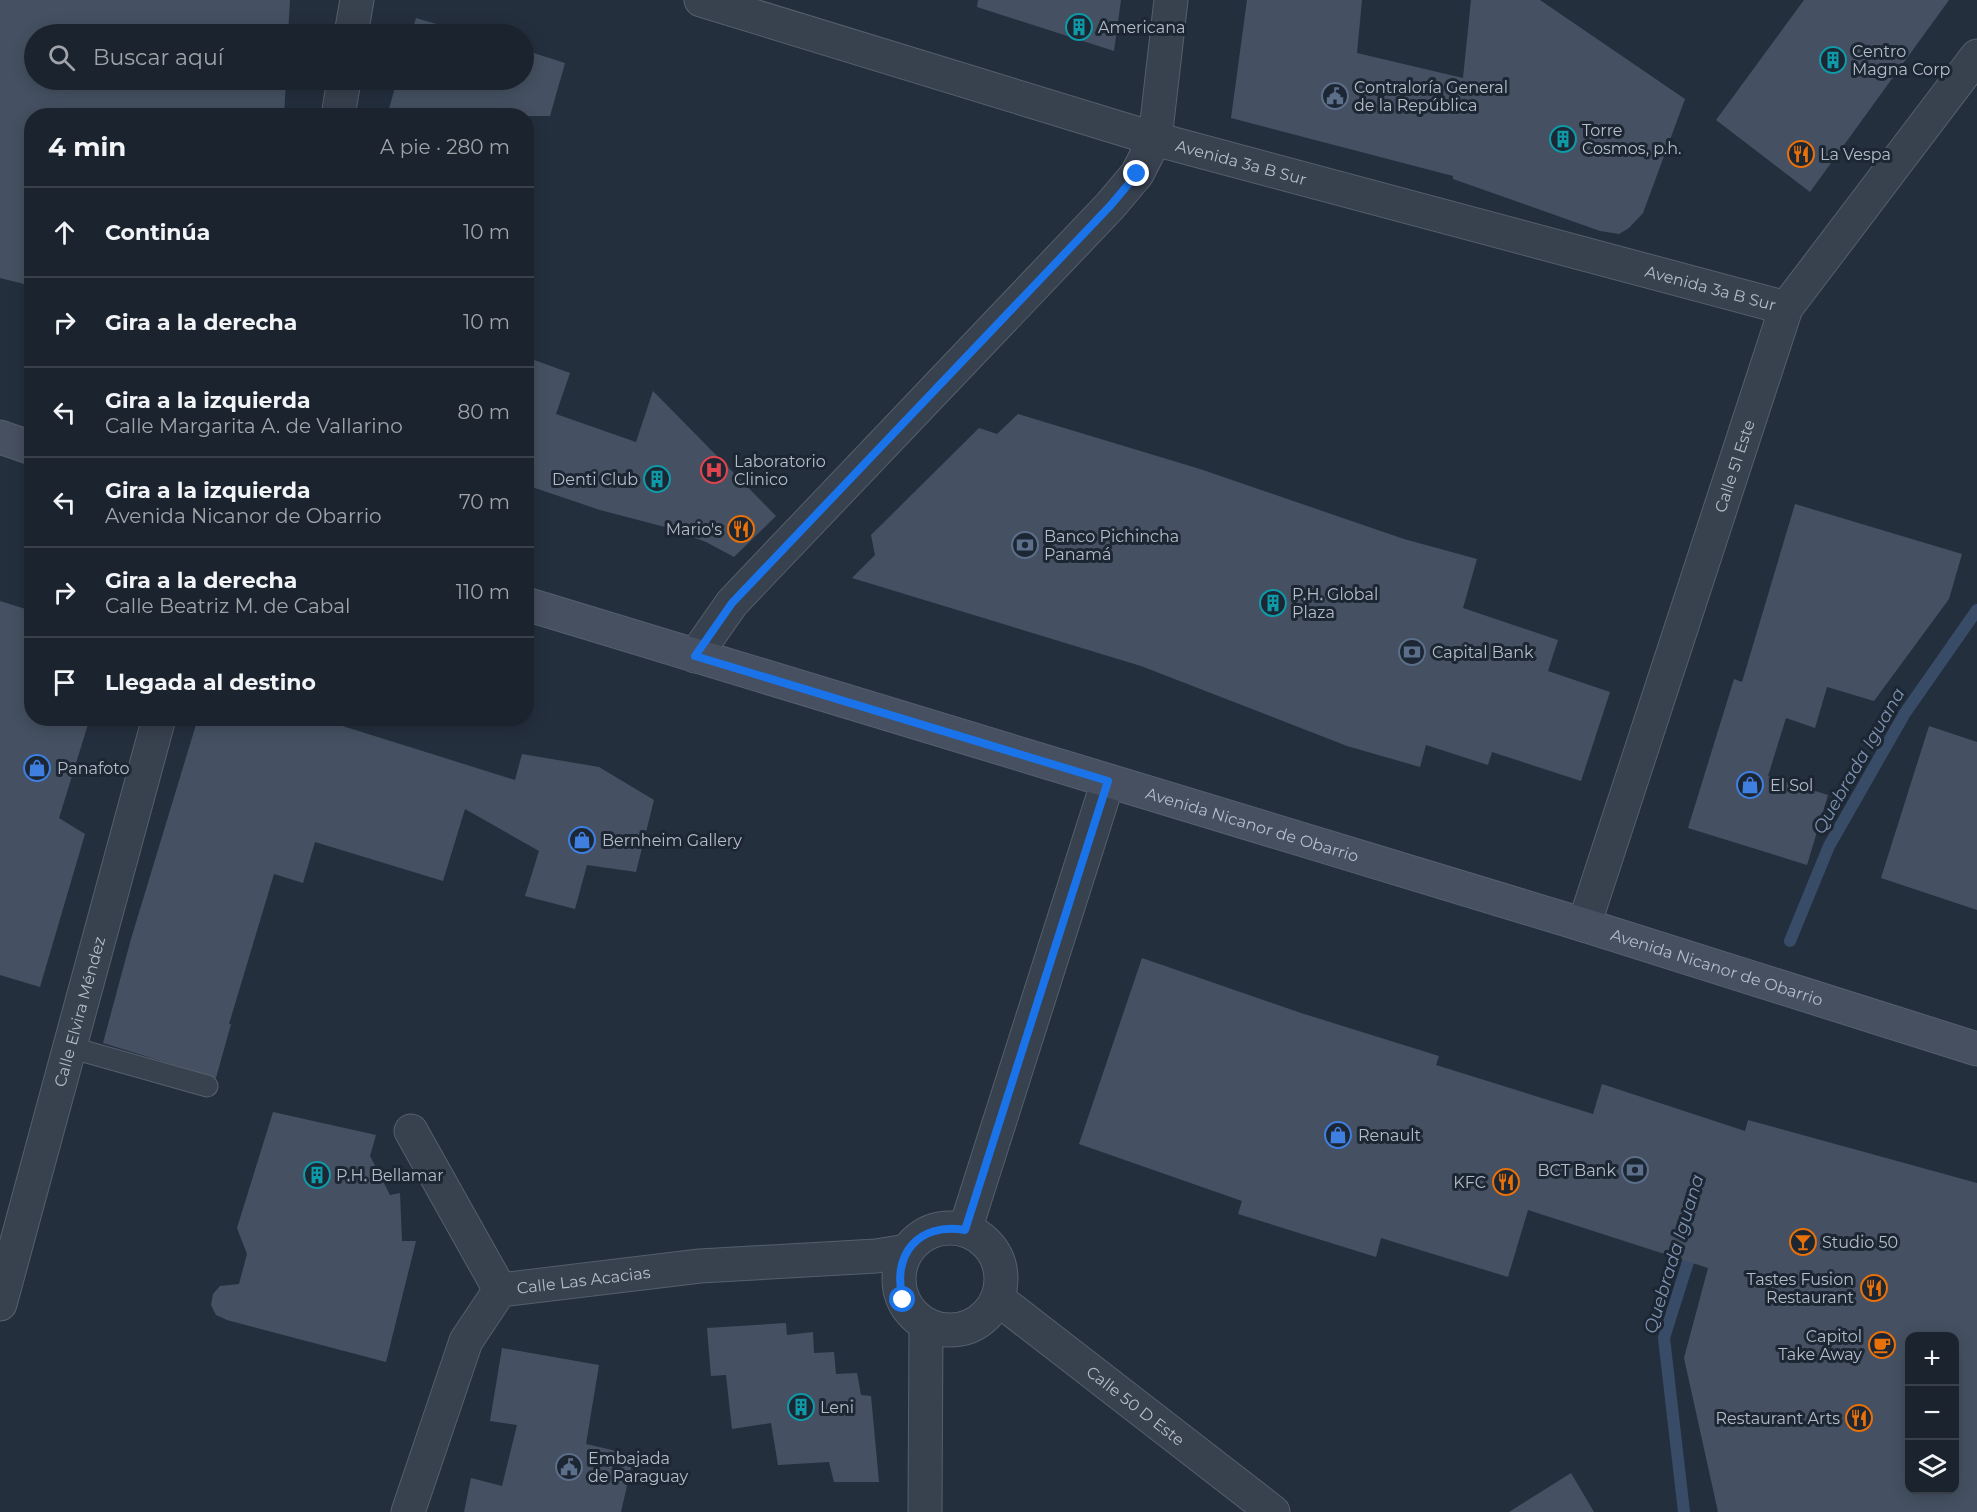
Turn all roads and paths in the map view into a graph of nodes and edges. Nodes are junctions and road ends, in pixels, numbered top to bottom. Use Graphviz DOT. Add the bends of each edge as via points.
graph roads {
  1 [pos="357,0"];
  2 [pos="701,0"];
  3 [pos="1171,0"];
  4 [pos="353,24"];
  5 [pos="1977,56"];
  6 [pos="342,90"];
  7 [pos="339,108"];
  8 [pos="1155,139"];
  9 [pos="1786,308"];
  10 [pos="0,437"];
  11 [pos="24,444"];
  12 [pos="534,606"];
  13 [pos="695,656"];
  14 [pos="157,726"];
  15 [pos="1108,781"];
  16 [pos="1584,925"];
  17 [pos="69,1047"];
  18 [pos="1977,1049"];
  19 [pos="207,1086"];
  20 [pos="411,1131"];
  21 [pos="965,1230"];
  22 [pos="907,1251"];
  23 [pos="500,1290"];
  24 [pos="998,1299"];
  25 [pos="0,1305"];
  26 [pos="926,1325"];
  27 [pos="408,1512"];
  28 [pos="925,1512"];
  29 [pos="1273,1512"];
  1 -- 4 [label="street"];
  2 -- 8 [label="street, Avenida 3a B Sur"];
  3 -- 8 [label="street"];
  5 -- 9 [label="street, Calle 51 Este"];
  6 -- 7 [label="street"];
  8 -- 9 [label="street, Avenida 3a B Sur"];
  8 -- 13 [label="street" via="1137,174 1110,206 732,603"];
  9 -- 16 [label="street, Calle 51 Este"];
  10 -- 11 [label="main road"];
  12 -- 13 [label="main road, Avenida Nicanor de Obarrio"];
  13 -- 15 [label="main road, Avenida Nicanor de Obarrio"];
  14 -- 17 [label="street, Calle Elvira Méndez"];
  15 -- 16 [label="main road, Avenida Nicanor de Obarrio"];
  15 -- 21 [label="street"];
  16 -- 18 [label="main road, Avenida Nicanor de Obarrio"];
  17 -- 19 [label="lane"];
  17 -- 25 [label="street, Calle Elvira Méndez"];
  20 -- 23 [label="street"];
  21 -- 22 [label="street" via="949,1227 933,1231 917,1239"];
  21 -- 24 [label="street" via="993,1250 1000,1274"];
  22 -- 23 [label="street, Calle Las Acacias" via="700,1266"];
  22 -- 26 [label="street" via="900,1267 903,1300"];
  23 -- 27 [label="street, Calle Las Acacias" via="466,1341"];
  24 -- 26 [label="street" via="976,1324 960,1330"];
  24 -- 29 [label="street, Calle 50 D Este"];
  26 -- 28 [label="street"];
}
